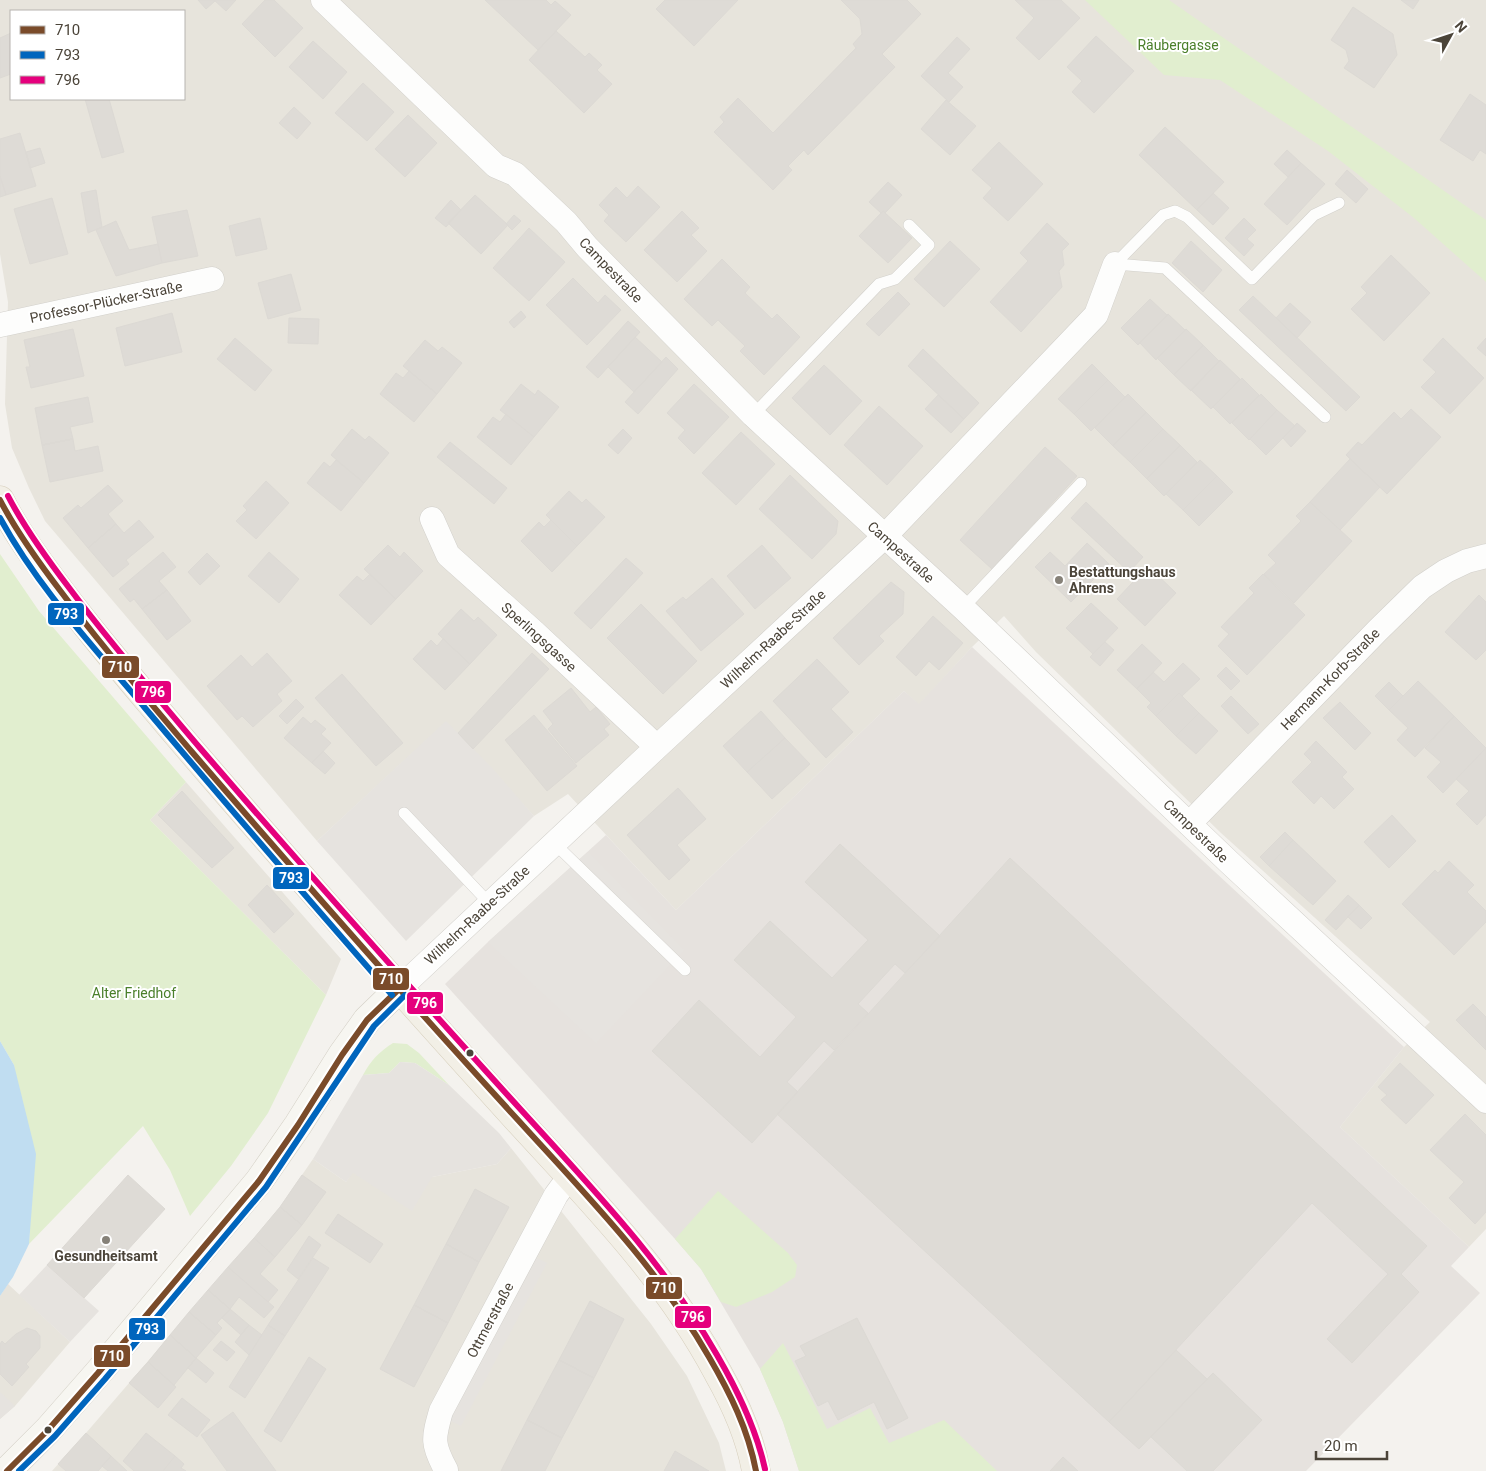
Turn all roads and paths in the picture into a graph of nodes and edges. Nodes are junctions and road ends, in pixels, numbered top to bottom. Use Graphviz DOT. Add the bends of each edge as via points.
graph roads {
  1 [pos="324,0"];
  2 [pos="1339,203"];
  3 [pos="909,225"];
  4 [pos="1115,264"];
  5 [pos="212,278"];
  6 [pos="0,324"];
  7 [pos="753,415"];
  8 [pos="1325,417"];
  9 [pos="1081,483"];
  10 [pos="0,500"];
  11 [pos="432,518"];
  12 [pos="884,537"];
  13 [pos="1486,556"];
  14 [pos="962,608"];
  15 [pos="657,747"];
  16 [pos="404,813"];
  17 [pos="1189,824"];
  18 [pos="554,843"];
  19 [pos="490,904"];
  20 [pos="685,970"];
  21 [pos="399,989"];
  22 [pos="1486,1101"];
  23 [pos="570,1176"];
  24 [pos="446,1470"];
  25 [pos="7,1471"];
  26 [pos="756,1471"];
  1 -- 7 [label="street, Campestraße" via="496,166 515,174 566,222"];
  2 -- 4 [label="lane" via="1314,215 1252,279 1187,217 1175,212 1163,215"];
  3 -- 7 [label="lane" via="928,244 895,280 879,284"];
  4 -- 8 [label="lane" via="1165,268"];
  4 -- 12 [label="street, Wilhelm-Raabe-Straße" via="1096,315"];
  5 -- 6 [label="street, Professor-Plücker-Straße"];
  7 -- 12 [label="street, Campestraße"];
  9 -- 14 [label="lane"];
  10 -- 21 [label="main road" via="22,540 74,610 259,830"];
  11 -- 15 [label="street, Sperlingsgasse" via="448,555"];
  12 -- 14 [label="street, Campestraße"];
  12 -- 15 [label="street, Wilhelm-Raabe-Straße"];
  13 -- 17 [label="street, Hermann-Korb-Straße" via="1460,564 1422,587"];
  14 -- 17 [label="street, Campestraße"];
  15 -- 18 [label="street, Wilhelm-Raabe-Straße"];
  16 -- 19 [label="lane"];
  17 -- 22 [label="street, Campestraße"];
  18 -- 19 [label="street, Wilhelm-Raabe-Straße"];
  18 -- 20 [label="lane"];
  19 -- 21 [label="street, Wilhelm-Raabe-Straße"];
  21 -- 23 [label="main road"];
  21 -- 25 [label="main road" via="367,1020 259,1181 98,1373"];
  23 -- 24 [label="street, Ottmerstraße" via="558,1191 442,1411 435,1435 436,1452"];
  23 -- 26 [label="main road" via="643,1260 687,1320 729,1392"];
}
